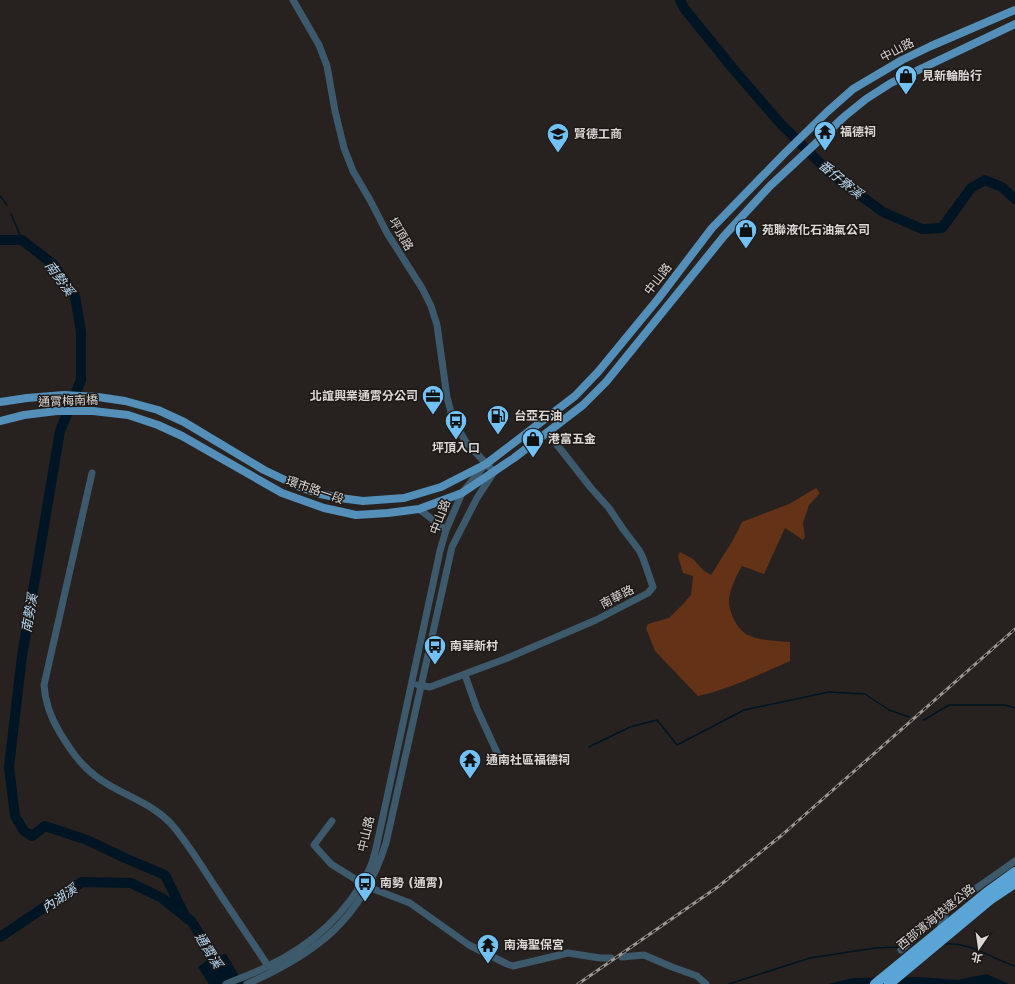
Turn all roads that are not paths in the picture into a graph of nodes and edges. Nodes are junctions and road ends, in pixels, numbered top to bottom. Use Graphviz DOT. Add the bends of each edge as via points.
graph roads {
  1 [pos="293,0"];
  2 [pos="1015,10"];
  3 [pos="1015,24"];
  4 [pos="112,399"];
  5 [pos="0,402"];
  6 [pos="112,413"];
  7 [pos="0,421"];
  8 [pos="547,432"];
  9 [pos="486,464"];
  10 [pos="494,472"];
  11 [pos="92,473"];
  12 [pos="462,493"];
  13 [pos="419,509"];
  14 [pos="446,530"];
  15 [pos="465,675"];
  16 [pos="412,683"];
  17 [pos="422,687"];
  18 [pos="500,759"];
  19 [pos="332,821"];
  20 [pos="1015,861"];
  21 [pos="1015,872"];
  22 [pos="362,883"];
  23 [pos="1015,883"];
  24 [pos="368,887"];
  25 [pos="948,910"];
  26 [pos="900,950"];
  27 [pos="935,950"];
  28 [pos="622,957"];
  29 [pos="611,958"];
  30 [pos="270,970"];
  31 [pos="226,984"];
  32 [pos="247,984"];
  33 [pos="706,984"];
  34 [pos="875,984"];
  35 [pos="889,984"];
  1 -- 9 [label="street, 坪頂路" via="319,45 327,66 335,111 354,171 387,233 431,306 437,325 447,397 453,420 466,442"];
  2 -- 9 [label="main road, 中山路" via="931,46 853,89 804,134 712,228 658,299 575,396"];
  3 -- 8 [label="main road, 中山路" via="891,82 858,105 814,143 724,236 606,382 583,405"];
  4 -- 5 [label="main road, 通霄梅南橋" via="64,395"];
  4 -- 9 [label="main road, 環市路一段" via="126,400 158,410 184,422 264,470 320,494 340,498 363,501 404,498 441,487"];
  6 -- 7 [label="main road, 通霄梅南橋" via="57,411"];
  6 -- 13 [label="main road, 環市路一段" via="128,415 158,425 282,493 324,508 356,515"];
  8 -- 10 [label="main road, 中山路"];
  8 -- 15 [label="street, 南華路" via="609,508 639,550 654,587 648,593 596,620"];
  9 -- 10 [label="street, 坪頂路"];
  9 -- 12 [label="street, 中山路"];
  10 -- 12 [label="main road, 環市路一段"];
  10 -- 17 [label="street, 中山路" via="477,498 452,547"];
  11 -- 30 [label="street" via="44,685 46,704 54,723 79,762 109,786 152,808 172,825 200,862"];
  12 -- 13 [label="main road, 環市路一段"];
  12 -- 14 [label="street, 中山路"];
  13 -- 14 [label="street"];
  14 -- 16 [label="street, 中山路"];
  15 -- 17 [label="street, 南華路" via="430,687"];
  15 -- 18 [label="street"];
  16 -- 17 [label="street"];
  16 -- 22 [label="street, 中山路" via="377,844"];
  17 -- 24 [label="street, 中山路" via="386,843"];
  19 -- 22 [label="street" via="314,845 331,864"];
  20 -- 25 [label="street"];
  21 -- 34 [label="highway, 西部濱海快速公路"];
  22 -- 24 [label="street"];
  22 -- 30 [label="street, 中山路" via="347,905 326,927"];
  23 -- 35 [label="highway, 西部濱海快速公路" via="991,899"];
  24 -- 29 [label="street" via="410,903 469,945 507,964 514,966 568,953"];
  24 -- 30 [label="street, 中山路" via="351,913 331,933 308,952"];
  25 -- 26 [label="street"];
  25 -- 27 [label="street" via="936,936"];
  28 -- 33 [label="street" via="644,955 697,976"];
  30 -- 31 [label="street"];
  30 -- 32 [label="street"];
}
